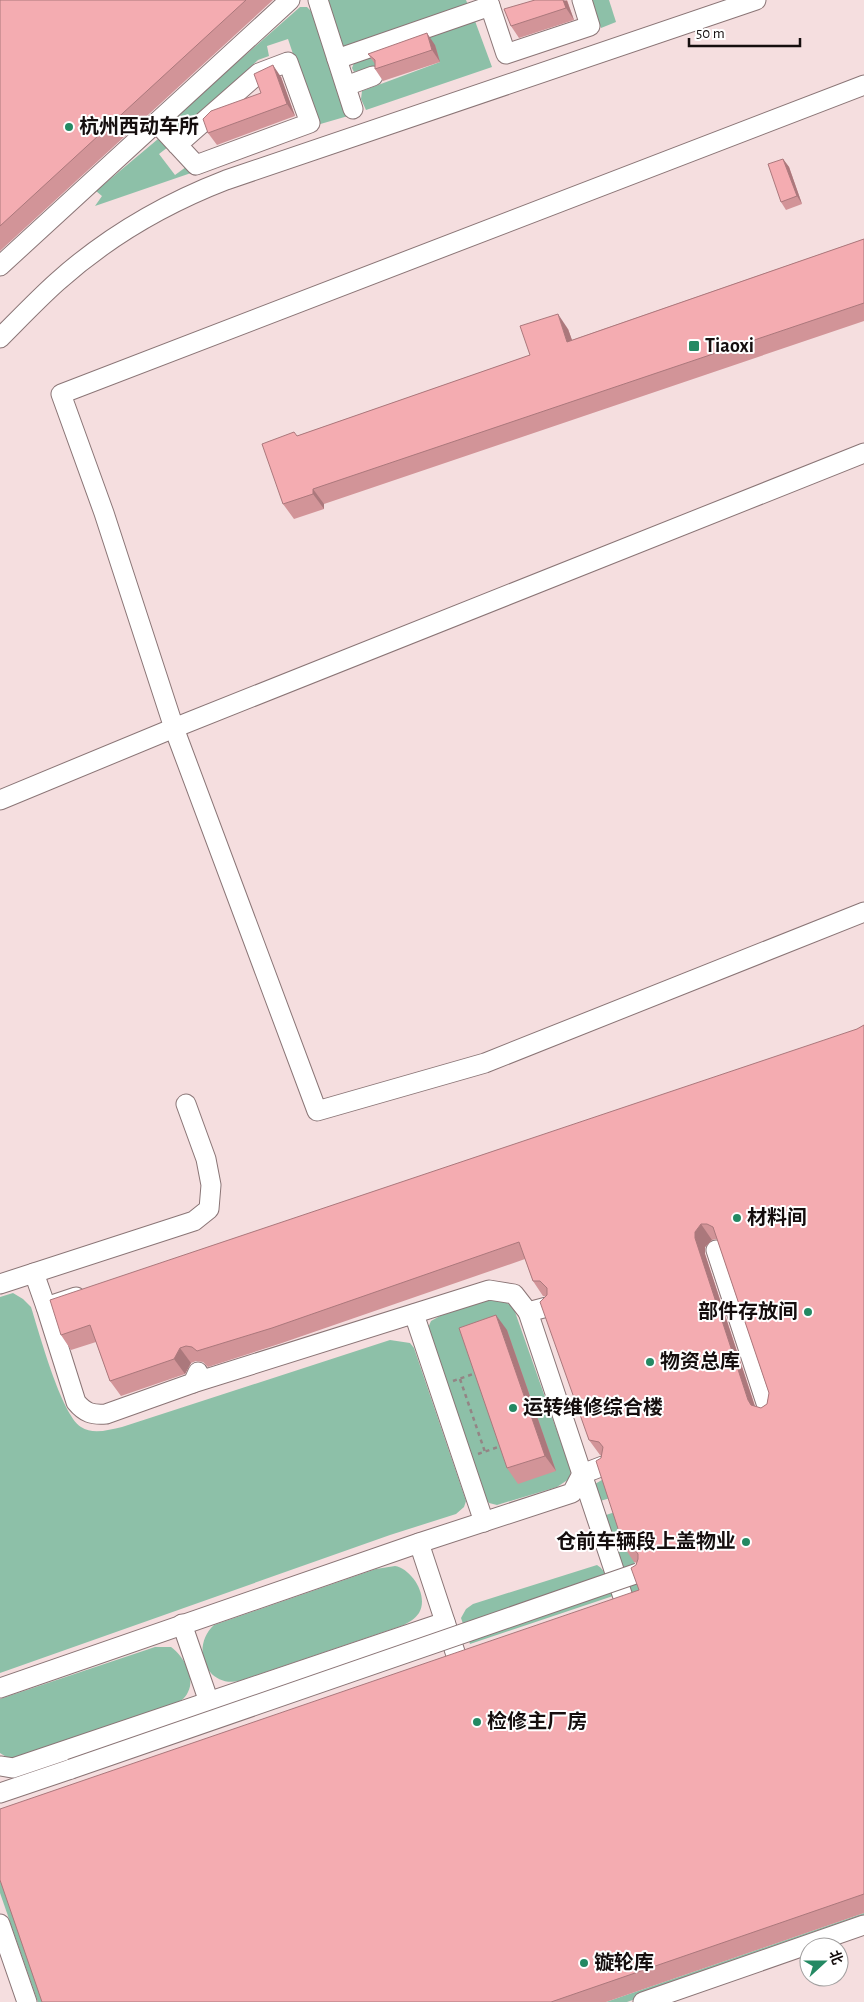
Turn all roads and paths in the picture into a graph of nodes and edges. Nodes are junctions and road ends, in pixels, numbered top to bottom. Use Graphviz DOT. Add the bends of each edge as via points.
graph roads {
  1 [pos="290,0"];
  2 [pos="318,0"];
  3 [pos="582,0"];
  4 [pos="756,0"];
  5 [pos="495,8"];
  6 [pos="549,40"];
  7 [pos="337,59"];
  8 [pos="559,67"];
  9 [pos="373,76"];
  10 [pos="864,85"];
  11 [pos="346,86"];
  12 [pos="353,109"];
  13 [pos="157,123"];
  14 [pos="177,145"];
  15 [pos="0,266"];
  16 [pos="0,338"];
  17 [pos="864,453"];
  18 [pos="174,728"];
  19 [pos="0,800"];
  20 [pos="864,912"];
  21 [pos="186,1104"];
  22 [pos="716,1250"];
  23 [pos="34,1273"];
  24 [pos="0,1284"];
  25 [pos="93,1292"];
  26 [pos="46,1307"];
  27 [pos="547,1307"];
  28 [pos="528,1312"];
  29 [pos="414,1314"];
  30 [pos="480,1372"];
  31 [pos="460,1379"];
  32 [pos="438,1387"];
  33 [pos="769,1412"];
  34 [pos="504,1445"];
  35 [pos="485,1452"];
  36 [pos="463,1460"];
  37 [pos="603,1466"];
  38 [pos="582,1474"];
  39 [pos="484,1522"];
  40 [pos="419,1543"];
  41 [pos="638,1573"];
  42 [pos="606,1608"];
  43 [pos="445,1622"];
  44 [pos="182,1624"];
  45 [pos="476,1652"];
  46 [pos="457,1658"];
  47 [pos="439,1665"];
  48 [pos="0,1688"];
  49 [pos="209,1702"];
  50 [pos="0,1766"];
  51 [pos="0,1793"];
  52 [pos="0,1924"];
  53 [pos="864,1926"];
  54 [pos="27,2002"];
  55 [pos="643,2002"];
  1 -- 13 [label="street"];
  2 -- 7 [label="street"];
  3 -- 6 [label="street" via="590,26"];
  4 -- 8 [label="street"];
  5 -- 6 [label="street" via="506,54"];
  5 -- 7 [label="street"];
  6 -- 8 [label="street"];
  7 -- 11 [label="street"];
  8 -- 16 [label="street" via="188,195 128,228 90,255"];
  9 -- 11 [label="street"];
  10 -- 18 [label="street" via="60,394 104,513"];
  11 -- 12 [label="street"];
  13 -- 14 [label="street"];
  13 -- 15 [label="street"];
  14 -- 14 [label="street" via="196,166 310,123 288,62 259,73"];
  17 -- 18 [label="street"];
  18 -- 19 [label="street"];
  18 -- 20 [label="street" via="317,1111 485,1063"];
  21 -- 23 [label="street" via="206,1159 211,1185 209,1210 194,1221"];
  22 -- 33 [label="street"];
  23 -- 24 [label="street"];
  23 -- 26 [label="street"];
  25 -- 26 [label="street"];
  26 -- 29 [label="street" via="76,1402 83,1411 94,1414 106,1414 196,1377"];
  27 -- 28 [label="street"];
  28 -- 29 [label="street" via="514,1294 489,1290"];
  28 -- 38 [label="street"];
  29 -- 32 [label="street"];
  30 -- 31 [label="path"];
  31 -- 32 [label="path"];
  31 -- 35 [label="path"];
  32 -- 36 [label="street"];
  34 -- 35 [label="path"];
  35 -- 36 [label="path"];
  36 -- 39 [label="street"];
  37 -- 38 [label="street"];
  38 -- 39 [label="street" via="572,1493"];
  38 -- 42 [label="street" via="626,1607"];
  39 -- 40 [label="street"];
  40 -- 43 [label="street"];
  40 -- 44 [label="street"];
  41 -- 51 [label="street, bridge"];
  43 -- 46 [label="street"];
  43 -- 49 [label="street"];
  44 -- 48 [label="street"];
  44 -- 49 [label="street"];
  45 -- 46 [label="street"];
  46 -- 47 [label="street"];
  49 -- 50 [label="street" via="13,1768"];
  52 -- 54 [label="street"];
  53 -- 55 [label="street"];
}
